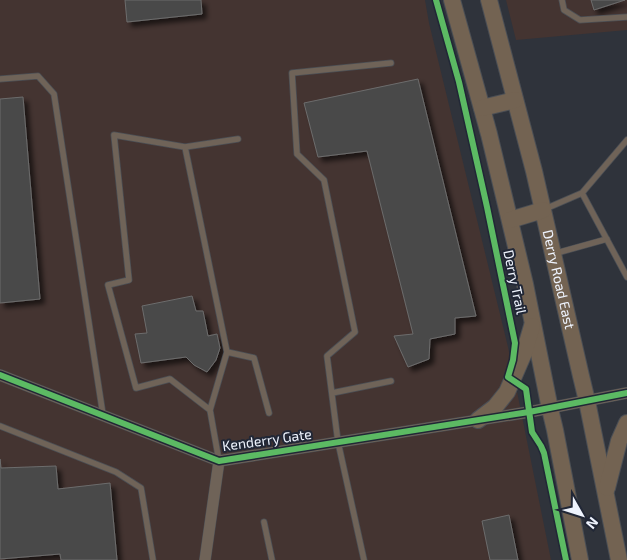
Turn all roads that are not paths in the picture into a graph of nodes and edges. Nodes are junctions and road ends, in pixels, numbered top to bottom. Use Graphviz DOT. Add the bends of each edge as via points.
graph roads {
  1 [pos="452,0"];
  2 [pos="489,0"];
  3 [pos="562,0"];
  4 [pos="627,16"];
  5 [pos="391,63"];
  6 [pos="0,79"];
  7 [pos="515,100"];
  8 [pos="482,108"];
  9 [pos="238,139"];
  10 [pos="627,140"];
  11 [pos="185,146"];
  12 [pos="582,192"];
  13 [pos="543,210"];
  14 [pos="510,220"];
  15 [pos="607,239"];
  16 [pos="553,254"];
  17 [pos="627,277"];
  18 [pos="533,324"];
  19 [pos="227,352"];
  20 [pos="0,376"];
  21 [pos="391,381"];
  22 [pos="332,393"];
  23 [pos="627,393"];
  24 [pos="588,401"];
  25 [pos="550,408"];
  26 [pos="210,410"];
  27 [pos="269,413"];
  28 [pos="103,415"];
  29 [pos="478,420"];
  30 [pos="627,423"];
  31 [pos="0,426"];
  32 [pos="338,442"];
  33 [pos="219,461"];
  34 [pos="606,493"];
  35 [pos="264,522"];
  36 [pos="153,560"];
  37 [pos="205,560"];
  38 [pos="272,560"];
  39 [pos="364,560"];
  40 [pos="580,560"];
  41 [pos="619,560"];
  1 -- 8 [label="main road"];
  2 -- 7 [label="main road, Derry Road East"];
  3 -- 4 [label="lane" via="564,10 580,20"];
  5 -- 22 [label="lane" via="292,73 297,154 324,180 355,332 327,356"];
  6 -- 28 [label="lane" via="38,76 54,94"];
  7 -- 8 [label="main road"];
  7 -- 13 [label="main road, Derry Road East"];
  8 -- 14 [label="main road"];
  9 -- 11 [label="lane"];
  10 -- 12 [label="lane"];
  11 -- 19 [label="lane"];
  11 -- 26 [label="lane" via="114,135 129,280 108,284 136,388 170,379"];
  12 -- 13 [label="lane"];
  12 -- 15 [label="lane"];
  13 -- 14 [label="main road"];
  13 -- 16 [label="main road, Derry Road East"];
  14 -- 18 [label="main road"];
  15 -- 16 [label="lane"];
  15 -- 17 [label="lane"];
  16 -- 24 [label="main road, Derry Road East"];
  18 -- 25 [label="main road"];
  18 -- 29 [label="main road" via="507,392"];
  19 -- 26 [label="lane"];
  19 -- 27 [label="lane" via="254,358"];
  20 -- 28 [label="street, Kenderry Gate"];
  21 -- 22 [label="lane"];
  22 -- 32 [label="lane"];
  23 -- 24 [label="street, Kenderry Gate"];
  24 -- 25 [label="street, Kenderry Gate"];
  24 -- 34 [label="main road, Derry Road East"];
  25 -- 29 [label="street, Kenderry Gate"];
  25 -- 40 [label="main road"];
  26 -- 33 [label="lane"];
  28 -- 33 [label="street, Kenderry Gate"];
  29 -- 32 [label="street, Kenderry Gate"];
  30 -- 34 [label="main road"];
  31 -- 36 [label="lane" via="116,472 142,488"];
  32 -- 33 [label="street, Kenderry Gate"];
  32 -- 39 [label="lane"];
  33 -- 37 [label="street"];
  34 -- 41 [label="main road, Derry Road East"];
  35 -- 38 [label="lane"];
}
